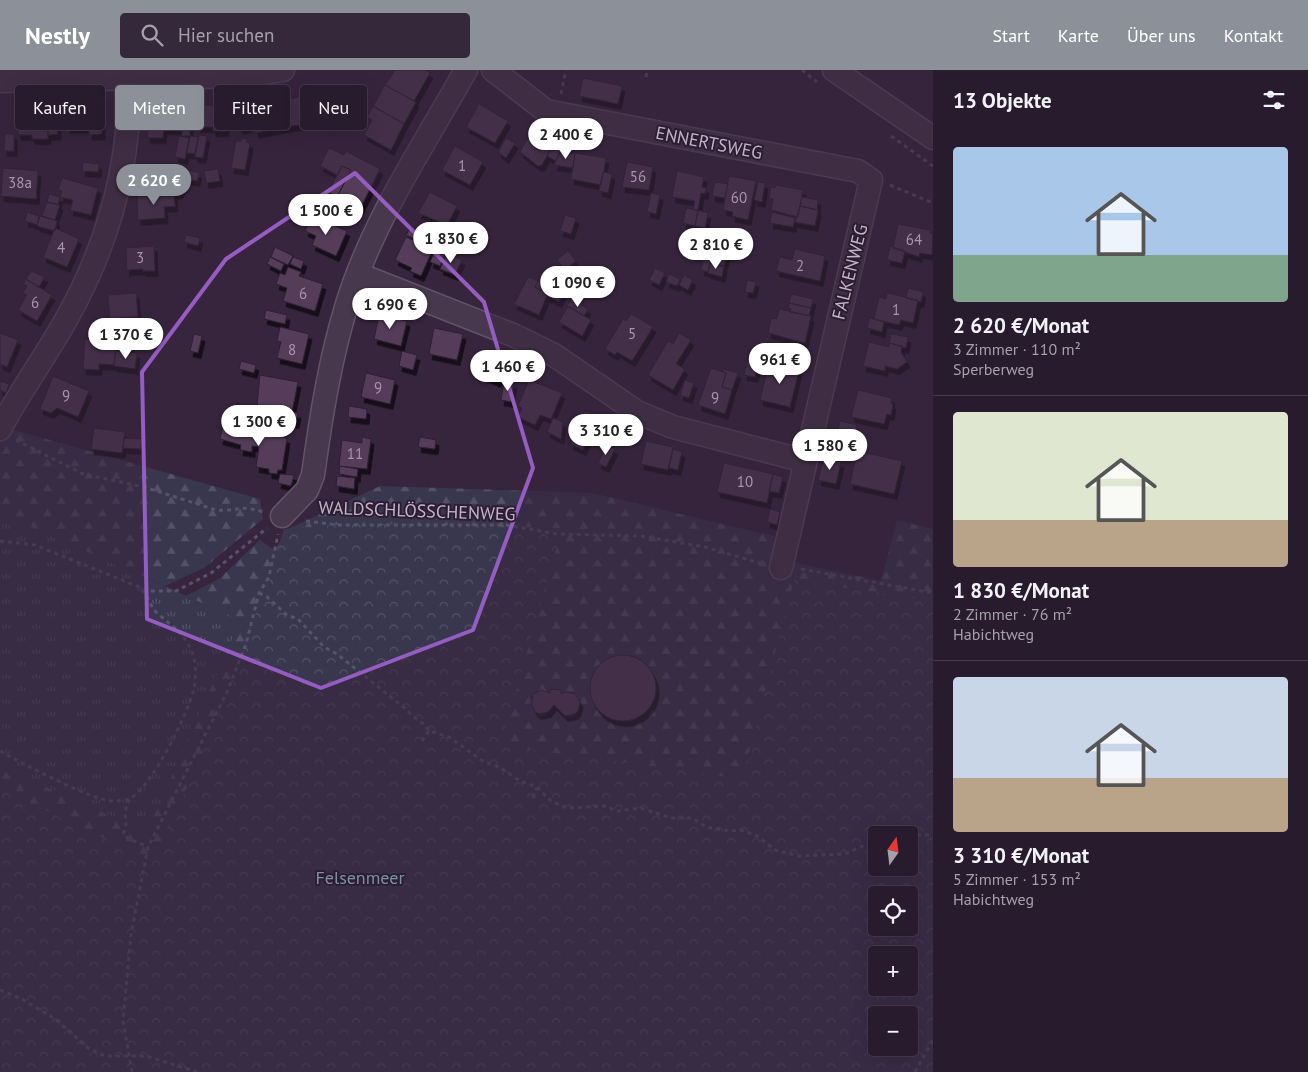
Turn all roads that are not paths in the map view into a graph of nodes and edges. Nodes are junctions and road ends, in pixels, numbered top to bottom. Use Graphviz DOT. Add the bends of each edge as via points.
graph roads {
  1 [pos="283,70"];
  2 [pos="466,70"];
  3 [pos="493,70"];
  4 [pos="834,70"];
  5 [pos="82,74"];
  6 [pos="129,77"];
  7 [pos="0,81"];
  8 [pos="933,138"];
  9 [pos="871,180"];
  10 [pos="358,274"];
  11 [pos="4,433"];
  12 [pos="805,461"];
  13 [pos="282,516"];
  14 [pos="781,568"];
  1 -- 6 [label="street" via="241,76"];
  2 -- 10 [label="street" via="390,203"];
  3 -- 9 [label="street, ENNERTSWEG" via="546,112 858,171"];
  4 -- 8 [label="street"];
  5 -- 6 [label="street"];
  5 -- 7 [label="street"];
  6 -- 11 [label="street" via="127,137 106,234 67,318"];
  9 -- 12 [label="street, FALKENWEG"];
  10 -- 12 [label="street" via="513,334 554,355 638,412 673,428"];
  10 -- 13 [label="street" via="330,372 313,475 307,490"];
  12 -- 14 [label="street, FALKENWEG"];
}
